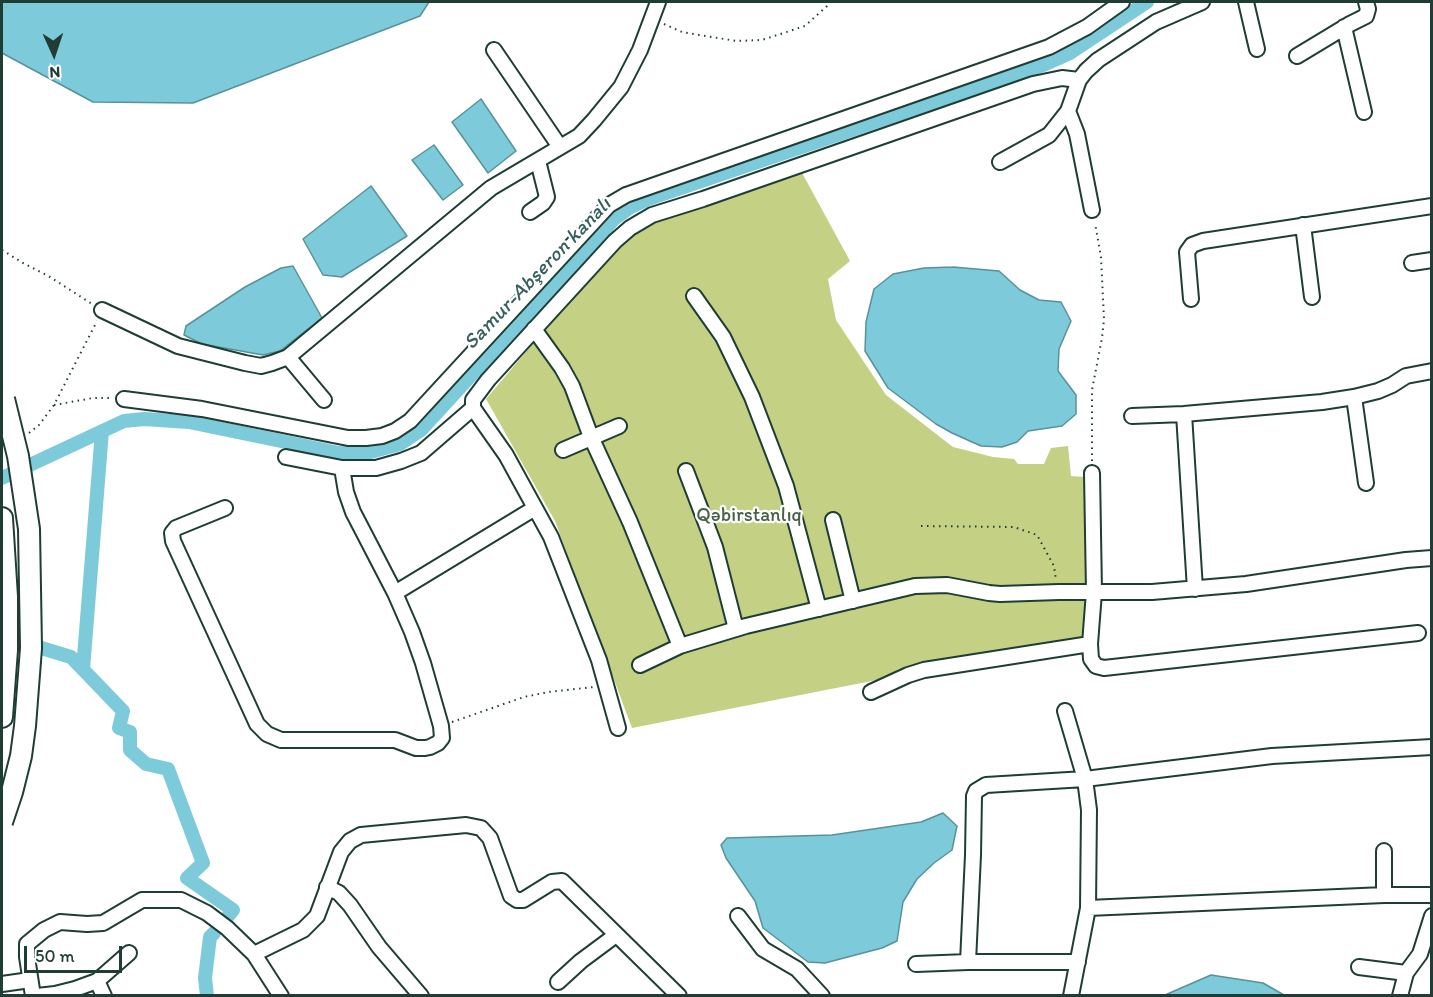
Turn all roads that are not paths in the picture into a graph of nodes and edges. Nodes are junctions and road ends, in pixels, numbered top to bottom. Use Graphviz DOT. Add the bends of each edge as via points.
graph roads {
  1 [pos="658,2"];
  2 [pos="1122,2"];
  3 [pos="1202,2"];
  4 [pos="1246,2"];
  5 [pos="1366,2"];
  6 [pos="1344,27"];
  7 [pos="1257,49"];
  8 [pos="494,50"];
  9 [pos="1297,56"];
  10 [pos="1079,80"];
  11 [pos="1068,111"];
  12 [pos="1364,112"];
  13 [pos="560,147"];
  14 [pos="538,161"];
  15 [pos="1000,162"];
  16 [pos="1431,206"];
  17 [pos="1092,210"];
  18 [pos="530,213"];
  19 [pos="1303,225"];
  20 [pos="1431,261"];
  21 [pos="1412,262"];
  22 [pos="694,296"];
  23 [pos="1312,297"];
  24 [pos="1191,299"];
  25 [pos="102,310"];
  26 [pos="534,329"];
  27 [pos="288,357"];
  28 [pos="1431,371"];
  29 [pos="3,395"];
  30 [pos="1354,397"];
  31 [pos="124,399"];
  32 [pos="324,400"];
  33 [pos="473,408"];
  34 [pos="1184,414"];
  35 [pos="1132,416"];
  36 [pos="619,426"];
  37 [pos="591,437"];
  38 [pos="563,450"];
  39 [pos="286,457"];
  40 [pos="342,468"];
  41 [pos="686,471"];
  42 [pos="1092,473"];
  43 [pos="1366,483"];
  44 [pos="225,508"];
  45 [pos="535,508"];
  46 [pos="2,518"];
  47 [pos="833,520"];
  48 [pos="1431,558"];
  49 [pos="1195,589"];
  50 [pos="1094,592"];
  51 [pos="395,593"];
  52 [pos="7,597"];
  53 [pos="853,601"];
  54 [pos="819,609"];
  55 [pos="736,629"];
  56 [pos="1418,633"];
  57 [pos="2,635"];
  58 [pos="1090,644"];
  59 [pos="680,646"];
  60 [pos="640,665"];
  61 [pos="871,692"];
  62 [pos="1065,711"];
  63 [pos="2,717"];
  64 [pos="618,728"];
  65 [pos="1431,747"];
  66 [pos="1085,778"];
  67 [pos="2,822"];
  68 [pos="1384,851"];
  69 [pos="327,887"];
  70 [pos="1384,895"];
  71 [pos="1431,895"];
  72 [pos="1088,908"];
  73 [pos="738,916"];
  74 [pos="1431,916"];
  75 [pos="616,934"];
  76 [pos="129,953"];
  77 [pos="254,954"];
  78 [pos="1426,955"];
  79 [pos="968,962"];
  80 [pos="1078,962"];
  81 [pos="916,964"];
  82 [pos="1359,967"];
  83 [pos="1406,973"];
  84 [pos="30,980"];
  85 [pos="97,981"];
  86 [pos="558,982"];
  87 [pos="2,984"];
  88 [pos="677,995"];
  89 [pos="35,996"];
  90 [pos="104,996"];
  91 [pos="280,996"];
  92 [pos="421,996"];
  93 [pos="822,996"];
  94 [pos="1071,996"];
  95 [pos="1400,996"];
  1 -- 13 [label="street" via="621,87 579,135"];
  2 -- 31 [label="street" via="1068,38 1038,52 626,195 609,205 410,421 382,436 348,438 202,409"];
  3 -- 10 [label="street" via="1156,22 1098,60"];
  4 -- 7 [label="street"];
  5 -- 6 [label="street" via="1366,16"];
  6 -- 9 [label="street"];
  6 -- 12 [label="street"];
  8 -- 13 [label="street"];
  10 -- 11 [label="street"];
  10 -- 26 [label="street" via="1062,78 1033,84 652,215 615,241"];
  11 -- 15 [label="street" via="1049,135"];
  11 -- 17 [label="street" via="1077,134"];
  13 -- 14 [label="street"];
  14 -- 18 [label="street" via="547,197"];
  14 -- 27 [label="street" via="490,188"];
  16 -- 19 [label="street"];
  19 -- 23 [label="street"];
  19 -- 24 [label="street" via="1192,245 1186,252"];
  20 -- 21 [label="street"];
  22 -- 54 [label="street" via="723,337 752,397 786,486"];
  25 -- 27 [label="street" via="178,346 245,363 261,366"];
  26 -- 33 [label="street" via="477,393 472,400"];
  26 -- 37 [label="street" via="572,386"];
  27 -- 32 [label="street"];
  28 -- 30 [label="street" via="1406,376 1378,391"];
  29 -- 67 [label="highway, bridge" via="18,456 28,529 31,648 21,756"];
  30 -- 34 [label="street"];
  30 -- 43 [label="street"];
  33 -- 40 [label="street" via="421,453 376,468"];
  33 -- 45 [label="street" via="506,455"];
  34 -- 35 [label="street"];
  34 -- 49 [label="street"];
  36 -- 37 [label="street"];
  37 -- 38 [label="street"];
  37 -- 59 [label="street"];
  39 -- 40 [label="street"];
  40 -- 51 [label="street" via="353,512"];
  41 -- 55 [label="street" via="715,547"];
  42 -- 50 [label="street"];
  44 -- 51 [label="street" via="176,528 173,541 257,724 267,734 281,740 395,740 416,748 438,743 442,738 441,726 423,663"];
  45 -- 51 [label="street"];
  45 -- 64 [label="street" via="583,615"];
  46 -- 52 [label="highway"];
  47 -- 53 [label="street"];
  48 -- 49 [label="street"];
  49 -- 50 [label="street"];
  50 -- 53 [label="street" via="1000,594 947,585 915,586"];
  50 -- 58 [label="street"];
  52 -- 57 [label="highway"];
  52 -- 63 [label="highway"];
  53 -- 54 [label="street"];
  54 -- 55 [label="street"];
  55 -- 59 [label="street"];
  56 -- 58 [label="street" via="1104,668 1091,659"];
  58 -- 61 [label="street" via="924,670"];
  59 -- 60 [label="street"];
  62 -- 66 [label="street"];
  65 -- 66 [label="street" via="1272,756"];
  66 -- 72 [label="street" via="1089,810"];
  66 -- 79 [label="street" via="986,785 976,790"];
  68 -- 70 [label="street"];
  69 -- 75 [label="street" via="341,852 361,835 466,825 481,828 490,838 511,896 523,900 552,882 562,881"];
  69 -- 77 [label="street" via="317,916 303,930"];
  69 -- 92 [label="street" via="350,905"];
  70 -- 71 [label="street"];
  70 -- 72 [label="street"];
  72 -- 80 [label="street"];
  73 -- 93 [label="street" via="764,950 797,969"];
  74 -- 78 [label="street"];
  75 -- 86 [label="street"];
  75 -- 88 [label="street"];
  76 -- 85 [label="street"];
  77 -- 84 [label="street" via="207,913 181,900 142,900 103,923 60,922 44,930 27,944"];
  77 -- 91 [label="street"];
  78 -- 83 [label="street"];
  79 -- 80 [label="street"];
  79 -- 81 [label="street"];
  80 -- 94 [label="street"];
  82 -- 83 [label="street"];
  83 -- 95 [label="street"];
  84 -- 87 [label="street"];
  84 -- 89 [label="street"];
  85 -- 89 [label="street"];
  85 -- 90 [label="street"];
}
